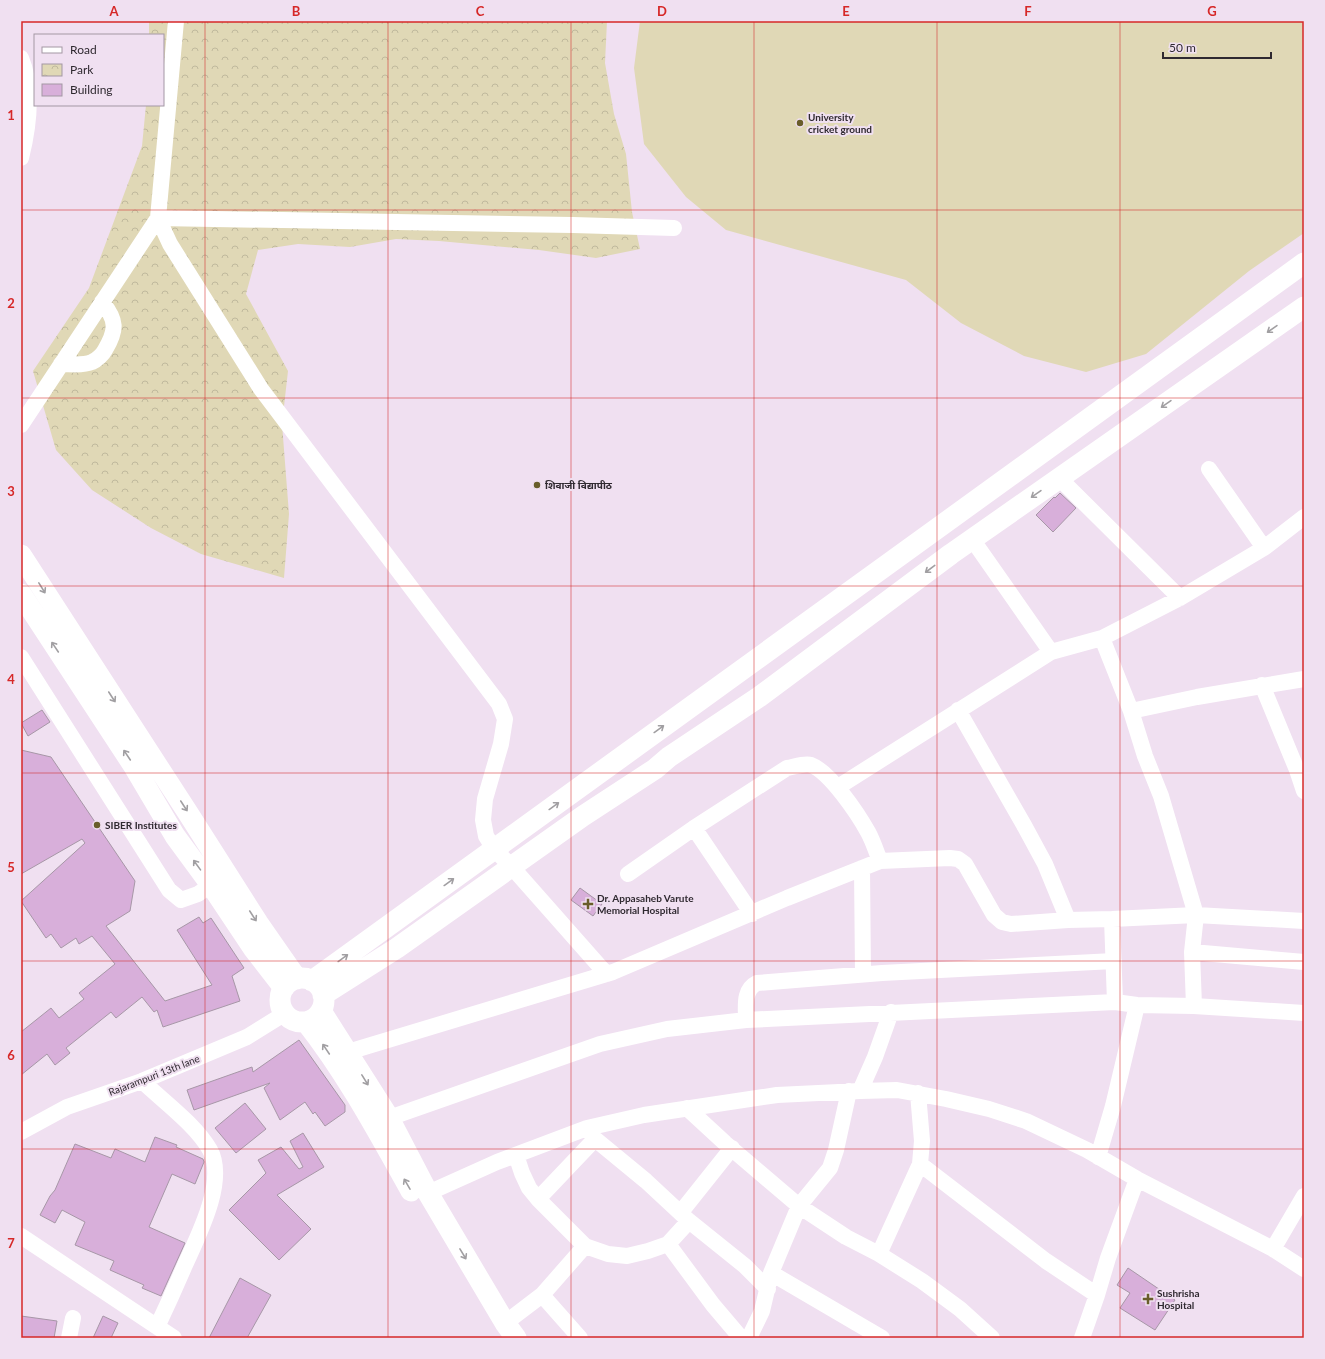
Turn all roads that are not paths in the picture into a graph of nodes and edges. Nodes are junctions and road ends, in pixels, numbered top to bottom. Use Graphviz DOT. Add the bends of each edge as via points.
graph roads {
  1 [pos="176,21"];
  2 [pos="21,58"];
  3 [pos="21,158"];
  4 [pos="158,218"];
  5 [pos="674,228"];
  6 [pos="1304,263"];
  7 [pos="102,302"];
  8 [pos="1304,307"];
  9 [pos="61,364"];
  10 [pos="21,425"];
  11 [pos="1209,469"];
  12 [pos="1059,478"];
  13 [pos="1304,517"];
  14 [pos="972,539"];
  15 [pos="1264,548"];
  16 [pos="21,555"];
  17 [pos="21,594"];
  18 [pos="1180,598"];
  19 [pos="1102,638"];
  20 [pos="1050,652"];
  21 [pos="21,657"];
  22 [pos="1304,679"];
  23 [pos="1262,685"];
  24 [pos="958,710"];
  25 [pos="1130,711"];
  26 [pos="838,787"];
  27 [pos="1304,791"];
  28 [pos="694,828"];
  29 [pos="494,849"];
  30 [pos="880,861"];
  31 [pos="512,866"];
  32 [pos="862,868"];
  33 [pos="628,874"];
  34 [pos="211,884"];
  35 [pos="752,914"];
  36 [pos="1196,915"];
  37 [pos="1068,920"];
  38 [pos="1112,920"];
  39 [pos="1304,921"];
  40 [pos="1192,952"];
  41 [pos="1114,961"];
  42 [pos="1304,962"];
  43 [pos="607,974"];
  44 [pos="863,974"];
  45 [pos="307,996"];
  46 [pos="1115,1002"];
  47 [pos="1137,1005"];
  48 [pos="1194,1006"];
  49 [pos="891,1012"];
  50 [pos="1304,1013"];
  51 [pos="284,1014"];
  52 [pos="746,1020"];
  53 [pos="348,1052"];
  54 [pos="142,1081"];
  55 [pos="855,1091"];
  56 [pos="918,1093"];
  57 [pos="687,1108"];
  58 [pos="389,1118"];
  59 [pos="21,1132"];
  60 [pos="591,1133"];
  61 [pos="732,1148"];
  62 [pos="516,1155"];
  63 [pos="1098,1157"];
  64 [pos="920,1164"];
  65 [pos="1137,1179"];
  66 [pos="428,1193"];
  67 [pos="1304,1196"];
  68 [pos="538,1199"];
  69 [pos="799,1206"];
  70 [pos="685,1217"];
  71 [pos="21,1236"];
  72 [pos="668,1244"];
  73 [pos="585,1246"];
  74 [pos="1273,1249"];
  75 [pos="879,1254"];
  76 [pos="1304,1269"];
  77 [pos="771,1273"];
  78 [pos="768,1289"];
  79 [pos="542,1295"];
  80 [pos="1097,1295"];
  81 [pos="73,1318"];
  82 [pos="157,1327"];
  83 [pos="506,1333"];
  84 [pos="69,1338"];
  85 [pos="174,1338"];
  86 [pos="580,1338"];
  87 [pos="741,1338"];
  88 [pos="749,1338"];
  89 [pos="882,1338"];
  90 [pos="992,1338"];
  91 [pos="1082,1338"];
  1 -- 4 [label="street"];
  2 -- 3 [label="street" via="29,88 28,132"];
  4 -- 5 [label="street"];
  4 -- 7 [label="street"];
  4 -- 29 [label="street" via="170,244 261,389 499,704 505,719 501,744 485,799 483,820 486,836"];
  29 -- 6 [label="main road, one-way"];
  7 -- 9 [label="street"];
  7 -- 9 [label="street" via="109,310 113,323 113,337 103,354 93,362"];
  8 -- 12 [label="main road, one-way"];
  9 -- 10 [label="street"];
  11 -- 15 [label="street"];
  12 -- 14 [label="main road, one-way"];
  12 -- 18 [label="street"];
  13 -- 15 [label="street"];
  14 -- 20 [label="street"];
  14 -- 31 [label="main road, one-way" via="759,697"];
  15 -- 18 [label="street"];
  16 -- 45 [label="main road, one-way"];
  34 -- 17 [label="main road, one-way" via="176,836 133,765"];
  18 -- 19 [label="street"];
  19 -- 20 [label="street"];
  19 -- 25 [label="street"];
  20 -- 24 [label="street"];
  21 -- 34 [label="street" via="169,890 181,900 198,894"];
  22 -- 23 [label="street"];
  23 -- 25 [label="street"];
  23 -- 27 [label="street"];
  24 -- 26 [label="street"];
  24 -- 37 [label="street" via="1045,864"];
  25 -- 36 [label="street" via="1161,796"];
  26 -- 28 [label="street" via="821,770 810,765 787,768"];
  26 -- 30 [label="street" via="868,832"];
  28 -- 33 [label="street"];
  28 -- 35 [label="street"];
  29 -- 31 [label="street"];
  45 -- 29 [label="main road, one-way"];
  30 -- 32 [label="street"];
  30 -- 37 [label="street" via="958,859 965,864 994,916 1002,922 1011,924"];
  31 -- 43 [label="street"];
  31 -- 45 [label="main road" via="397,948"];
  32 -- 35 [label="street"];
  32 -- 44 [label="street"];
  34 -- 45 [label="main road" via="253,948"];
  35 -- 43 [label="street"];
  36 -- 38 [label="street"];
  36 -- 39 [label="street"];
  36 -- 40 [label="street"];
  37 -- 38 [label="street"];
  38 -- 41 [label="street"];
  40 -- 42 [label="street"];
  40 -- 48 [label="street"];
  41 -- 44 [label="street"];
  41 -- 46 [label="street"];
  43 -- 53 [label="street"];
  44 -- 52 [label="street" via="757,983 751,986 746,996"];
  45 -- 51 [label="main road" via="293,1021"];
  45 -- 53 [label="main road"];
  83 -- 45 [label="main road, one-way" via="441,1243 324,1046"];
  46 -- 47 [label="street"];
  46 -- 49 [label="street"];
  47 -- 48 [label="street"];
  47 -- 63 [label="street"];
  48 -- 50 [label="street"];
  49 -- 52 [label="street"];
  49 -- 55 [label="street" via="875,1057"];
  51 -- 54 [label="street, Rajarampuri 13th lane" via="247,1036"];
  52 -- 58 [label="street" via="667,1029 600,1044"];
  53 -- 58 [label="main road, one-way"];
  54 -- 59 [label="street, Rajarampuri 13th lane" via="67,1107"];
  54 -- 82 [label="street" via="198,1132 210,1151 215,1168 206,1218"];
  55 -- 56 [label="street" via="897,1090"];
  55 -- 57 [label="street" via="777,1095"];
  55 -- 69 [label="street" via="830,1168"];
  56 -- 63 [label="street" via="989,1109 1026,1122"];
  56 -- 64 [label="street" via="922,1141"];
  57 -- 60 [label="street" via="644,1115"];
  57 -- 61 [label="street"];
  58 -- 66 [label="main road"];
  60 -- 62 [label="street"];
  60 -- 68 [label="street"];
  60 -- 70 [label="street"];
  61 -- 69 [label="street"];
  61 -- 70 [label="street"];
  62 -- 66 [label="street"];
  62 -- 68 [label="street" via="529,1188"];
  63 -- 65 [label="street"];
  64 -- 75 [label="street"];
  64 -- 80 [label="street" via="1046,1261"];
  65 -- 74 [label="street"];
  65 -- 80 [label="street"];
  66 -- 83 [label="main road, one-way"];
  67 -- 74 [label="street"];
  68 -- 73 [label="street"];
  69 -- 75 [label="street" via="846,1237"];
  69 -- 77 [label="street"];
  70 -- 72 [label="street"];
  70 -- 78 [label="street" via="745,1266"];
  71 -- 82 [label="street"];
  72 -- 73 [label="street" via="627,1256 608,1254"];
  72 -- 87 [label="street"];
  73 -- 79 [label="street"];
  74 -- 76 [label="street"];
  75 -- 90 [label="street" via="960,1309"];
  77 -- 78 [label="street"];
  77 -- 89 [label="street"];
  78 -- 88 [label="street" via="762,1311"];
  79 -- 83 [label="street"];
  79 -- 86 [label="street"];
  80 -- 91 [label="street"];
  81 -- 84 [label="street"];
  82 -- 85 [label="street"];
}
